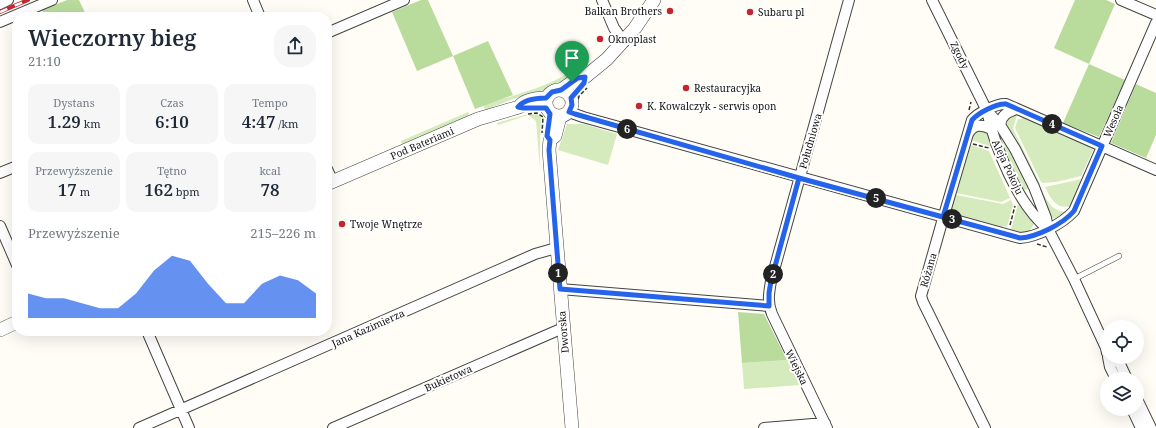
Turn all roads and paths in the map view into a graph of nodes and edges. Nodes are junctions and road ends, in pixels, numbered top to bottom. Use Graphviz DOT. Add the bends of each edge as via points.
graph roads {
  1 [pos="8,0"];
  2 [pos="52,0"];
  3 [pos="253,0"];
  4 [pos="404,0"];
  5 [pos="602,0"];
  6 [pos="654,0"];
  7 [pos="849,0"];
  8 [pos="932,0"];
  9 [pos="1121,0"];
  10 [pos="0,4"];
  11 [pos="24,12"];
  12 [pos="258,12"];
  13 [pos="1156,15"];
  14 [pos="12,17"];
  15 [pos="0,22"];
  16 [pos="1156,23"];
  17 [pos="332,31"];
  18 [pos="624,42"];
  19 [pos="566,94"];
  20 [pos="1016,108"];
  21 [pos="554,110"];
  22 [pos="987,110"];
  23 [pos="996,127"];
  24 [pos="967,136"];
  25 [pos="1102,146"];
  26 [pos="12,168"];
  27 [pos="1156,170"];
  28 [pos="0,173"];
  29 [pos="799,178"];
  30 [pos="332,182"];
  31 [pos="943,217"];
  32 [pos="0,226"];
  33 [pos="1048,229"];
  34 [pos="556,248"];
  35 [pos="12,254"];
  36 [pos="1119,256"];
  37 [pos="1074,279"];
  38 [pos="560,289"];
  39 [pos="769,306"];
  40 [pos="12,324"];
  41 [pos="563,328"];
  42 [pos="0,330"];
  43 [pos="149,336"];
  44 [pos="1100,337"];
  45 [pos="181,410"];
  46 [pos="1138,416"];
  47 [pos="1144,416"];
  48 [pos="826,425"];
  49 [pos="139,428"];
  50 [pos="189,428"];
  51 [pos="333,428"];
  52 [pos="572,428"];
  53 [pos="764,428"];
  54 [pos="985,428"];
  55 [pos="1141,428"];
  56 [pos="1151,428"];
  1 -- 10 [label="street"];
  2 -- 11 [label="street"];
  3 -- 12 [label="street"];
  4 -- 17 [label="street"];
  5 -- 18 [label="street" via="614,28"];
  6 -- 18 [label="street, Pod Bateriami"];
  7 -- 29 [label="street, Południowa"];
  8 -- 22 [label="street, Zgody"];
  9 -- 13 [label="street"];
  14 -- 15 [label="street"];
  16 -- 25 [label="street, Wesoła"];
  18 -- 19 [label="street, Pod Bateriami" via="585,77 584,83"];
  19 -- 21 [label="street" via="572,105"];
  19 -- 21 [label="street, Pod Bateriami" via="552,92"];
  20 -- 22 [label="street" via="1002,104"];
  20 -- 23 [label="street" via="1005,114"];
  20 -- 25 [label="street"];
  21 -- 29 [label="street, Wesoła"];
  21 -- 30 [label="street, Pod Bateriami" via="518,107 478,119"];
  21 -- 34 [label="street, Dworska" via="547,134 550,140"];
  22 -- 23 [label="street, Aleja Pokoju"];
  22 -- 24 [label="street, Różana" via="974,118"];
  23 -- 24 [label="street" via="974,126"];
  23 -- 33 [label="street, Aleja Pokoju" via="1015,149 1034,187"];
  23 -- 33 [label="street, Aleja Pokoju" via="1002,157 1020,194 1037,221"];
  24 -- 31 [label="street, Różana"];
  25 -- 27 [label="street"];
  25 -- 33 [label="street, Wesoła" via="1074,211"];
  26 -- 28 [label="street"];
  29 -- 31 [label="street, Wesoła"];
  29 -- 39 [label="street, Południowa" via="771,281"];
  31 -- 33 [label="street, Wesoła" via="1020,238 1027,238"];
  31 -- 54 [label="street, Różana" via="921,296"];
  32 -- 35 [label="street"];
  33 -- 37 [label="street, Aleja Pokoju"];
  34 -- 38 [label="street, Dworska"];
  34 -- 45 [label="street, Jana Kazimierza" via="535,254"];
  36 -- 37 [label="lane"];
  37 -- 44 [label="street, Aleja Pokoju"];
  38 -- 39 [label="street"];
  38 -- 41 [label="street, Dworska"];
  39 -- 48 [label="street, Wiejska"];
  40 -- 42 [label="street"];
  41 -- 51 [label="street, Bukietowa"];
  41 -- 52 [label="street, Dworska"];
  43 -- 45 [label="street"];
  45 -- 49 [label="street, Jana Kazimierza"];
  45 -- 50 [label="street"];
  46 -- 55 [label="street"];
  47 -- 56 [label="street"];
  48 -- 53 [label="street"];
}
